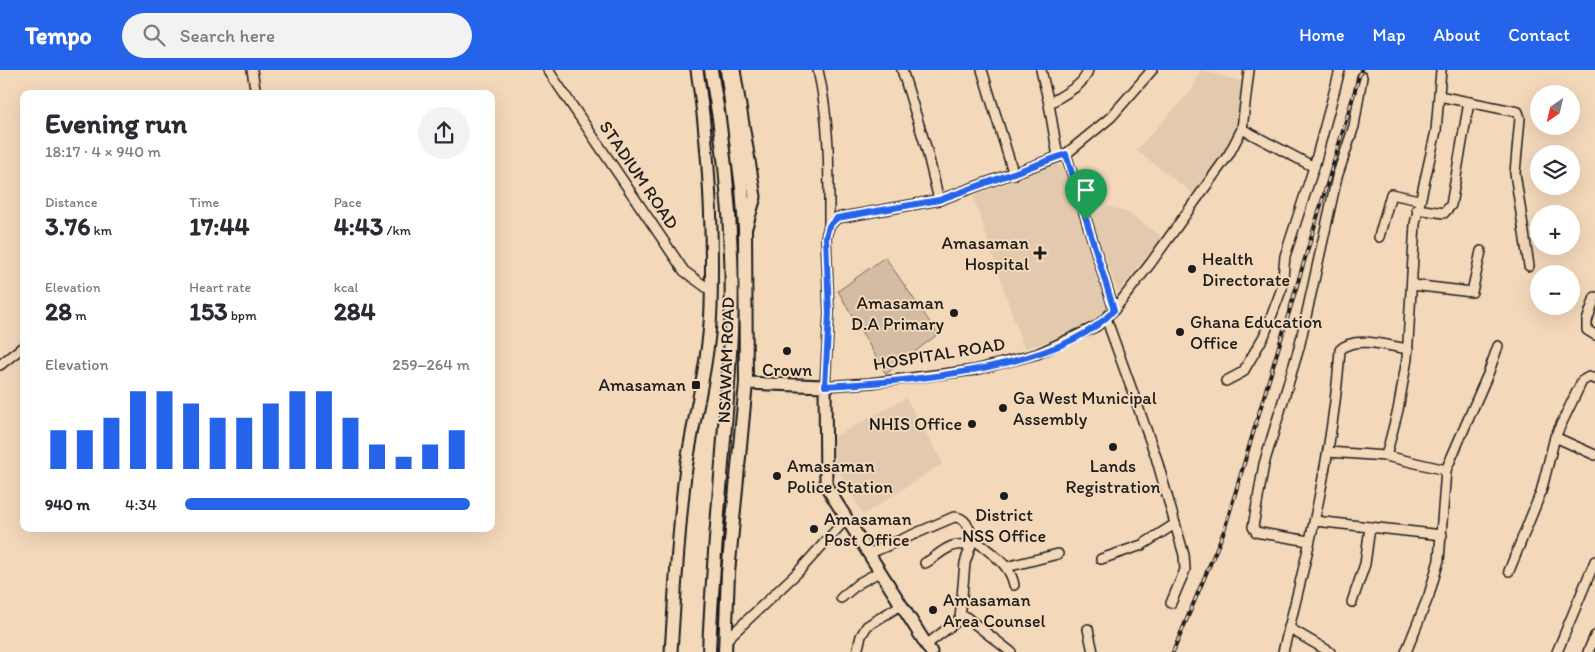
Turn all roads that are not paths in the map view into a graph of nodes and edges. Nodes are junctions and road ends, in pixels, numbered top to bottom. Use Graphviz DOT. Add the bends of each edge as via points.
graph roads {
  1 [pos="252,70"];
  2 [pos="548,70"];
  3 [pos="697,70"];
  4 [pos="711,70"];
  5 [pos="727,70"];
  6 [pos="734,70"];
  7 [pos="818,70"];
  8 [pos="902,70"];
  9 [pos="982,70"];
  10 [pos="1041,70"];
  11 [pos="1088,70"];
  12 [pos="1152,70"];
  13 [pos="1249,70"];
  14 [pos="1340,70"];
  15 [pos="1441,70"];
  16 [pos="1362,77"];
  17 [pos="255,90"];
  18 [pos="1439,96"];
  19 [pos="1469,102"];
  20 [pos="1049,104"];
  21 [pos="1242,129"];
  22 [pos="1062,156"];
  23 [pos="1314,167"];
  24 [pos="1014,175"];
  25 [pos="939,200"];
  26 [pos="1418,204"];
  27 [pos="829,226"];
  28 [pos="745,228"];
  29 [pos="1379,237"];
  30 [pos="1481,251"];
  31 [pos="1529,266"];
  32 [pos="1412,284"];
  33 [pos="710,290"];
  34 [pos="1595,297"];
  35 [pos="1114,310"];
  36 [pos="1106,318"];
  37 [pos="1595,335"];
  38 [pos="1498,346"];
  39 [pos="20,349"];
  40 [pos="1408,349"];
  41 [pos="0,365"];
  42 [pos="1595,379"];
  43 [pos="1226,381"];
  44 [pos="746,383"];
  45 [pos="825,386"];
  46 [pos="1555,437"];
  47 [pos="1328,452"];
  48 [pos="1386,456"];
  49 [pos="1595,456"];
  50 [pos="1446,470"];
  51 [pos="846,520"];
  52 [pos="1315,521"];
  53 [pos="1175,524"];
  54 [pos="1370,527"];
  55 [pos="1442,535"];
  56 [pos="1309,541"];
  57 [pos="972,544"];
  58 [pos="868,554"];
  59 [pos="1058,554"];
  60 [pos="1101,559"];
  61 [pos="1595,562"];
  62 [pos="924,563"];
  63 [pos="1006,567"];
  64 [pos="1509,571"];
  65 [pos="879,572"];
  66 [pos="1014,585"];
  67 [pos="841,598"];
  68 [pos="1352,602"];
  69 [pos="1171,603"];
  70 [pos="901,605"];
  71 [pos="960,619"];
  72 [pos="1289,628"];
  73 [pos="1088,629"];
  74 [pos="1595,636"];
  75 [pos="725,646"];
  76 [pos="929,649"];
  77 [pos="671,652"];
  78 [pos="709,652"];
  79 [pos="857,652"];
  80 [pos="1011,652"];
  81 [pos="1093,652"];
  82 [pos="1283,652"];
  83 [pos="1330,652"];
  84 [pos="1406,652"];
  85 [pos="1557,652"];
  86 [pos="1588,652"];
  1 -- 17 [label="street"];
  2 -- 33 [label="street, STADIUM ROAD" via="684,271"];
  3 -- 33 [label="main road" via="708,198"];
  4 -- 78 [label="highway, NSAWAM ROAD" via="725,176 731,265 731,334"];
  5 -- 28 [label="highway, NSAWAM ROAD"];
  6 -- 28 [label="main road" via="755,197"];
  7 -- 27 [label="street" via="830,154"];
  8 -- 25 [label="street"];
  9 -- 24 [label="street"];
  10 -- 20 [label="street"];
  11 -- 20 [label="street" via="1081,83"];
  12 -- 22 [label="street" via="1112,116"];
  13 -- 21 [label="street, HOSPITAL ROAD"];
  14 -- 23 [label="street"];
  15 -- 18 [label="street"];
  16 -- 56 [label="street" via="1354,126 1337,177 1299,348 1264,464 1253,527 1256,532"];
  18 -- 19 [label="street"];
  18 -- 26 [label="street" via="1436,131"];
  19 -- 26 [label="street" via="1451,205 1444,213"];
  19 -- 31 [label="street" via="1518,112 1515,174"];
  20 -- 22 [label="street"];
  21 -- 23 [label="street"];
  21 -- 35 [label="street, HOSPITAL ROAD" via="1229,154 1184,219"];
  22 -- 24 [label="street"];
  22 -- 35 [label="street"];
  23 -- 43 [label="street" via="1285,256 1282,288 1264,336 1243,372"];
  24 -- 25 [label="street"];
  25 -- 27 [label="street" via="837,218"];
  26 -- 29 [label="street" via="1390,194"];
  26 -- 32 [label="street"];
  27 -- 45 [label="street" via="826,237 829,313"];
  28 -- 44 [label="highway, NSAWAM ROAD"];
  30 -- 32 [label="street" via="1472,292"];
  32 -- 40 [label="street"];
  33 -- 77 [label="main road" via="700,402 686,474"];
  34 -- 37 [label="street" via="1587,321 1587,330"];
  35 -- 36 [label="street, HOSPITAL ROAD"];
  36 -- 45 [label="street, HOSPITAL ROAD" via="1097,326 1037,354 976,370 870,384"];
  36 -- 53 [label="street" via="1146,428"];
  38 -- 50 [label="street"];
  39 -- 41 [label="street"];
  40 -- 47 [label="street" via="1356,342 1340,350"];
  40 -- 48 [label="street"];
  42 -- 46 [label="street" via="1589,377 1582,381"];
  44 -- 45 [label="main road, HOSPITAL ROAD"];
  44 -- 75 [label="highway, NSAWAM ROAD" via="728,573"];
  45 -- 51 [label="main road" via="826,486"];
  46 -- 49 [label="street"];
  46 -- 64 [label="street" via="1541,492"];
  47 -- 48 [label="street"];
  47 -- 52 [label="street"];
  48 -- 50 [label="street"];
  50 -- 55 [label="street"];
  51 -- 58 [label="main road"];
  51 -- 75 [label="street"];
  52 -- 54 [label="street"];
  52 -- 56 [label="street"];
  53 -- 60 [label="street" via="1142,545"];
  53 -- 69 [label="street" via="1186,562"];
  54 -- 55 [label="street"];
  54 -- 68 [label="street" via="1365,564"];
  55 -- 84 [label="street" via="1429,595"];
  56 -- 72 [label="street"];
  57 -- 58 [label="street" via="966,523 954,517"];
  57 -- 62 [label="street" via="947,547"];
  57 -- 63 [label="street" via="996,554"];
  57 -- 71 [label="street" via="965,563"];
  58 -- 65 [label="main road"];
  59 -- 63 [label="street"];
  61 -- 85 [label="street"];
  63 -- 66 [label="street"];
  65 -- 67 [label="street" via="859,582"];
  65 -- 70 [label="main road"];
  70 -- 76 [label="main road"];
  70 -- 79 [label="street" via="867,626"];
  71 -- 76 [label="street"];
  71 -- 80 [label="street" via="971,619"];
  72 -- 82 [label="street"];
  72 -- 83 [label="street"];
  73 -- 81 [label="street"];
  74 -- 86 [label="street"];
}
